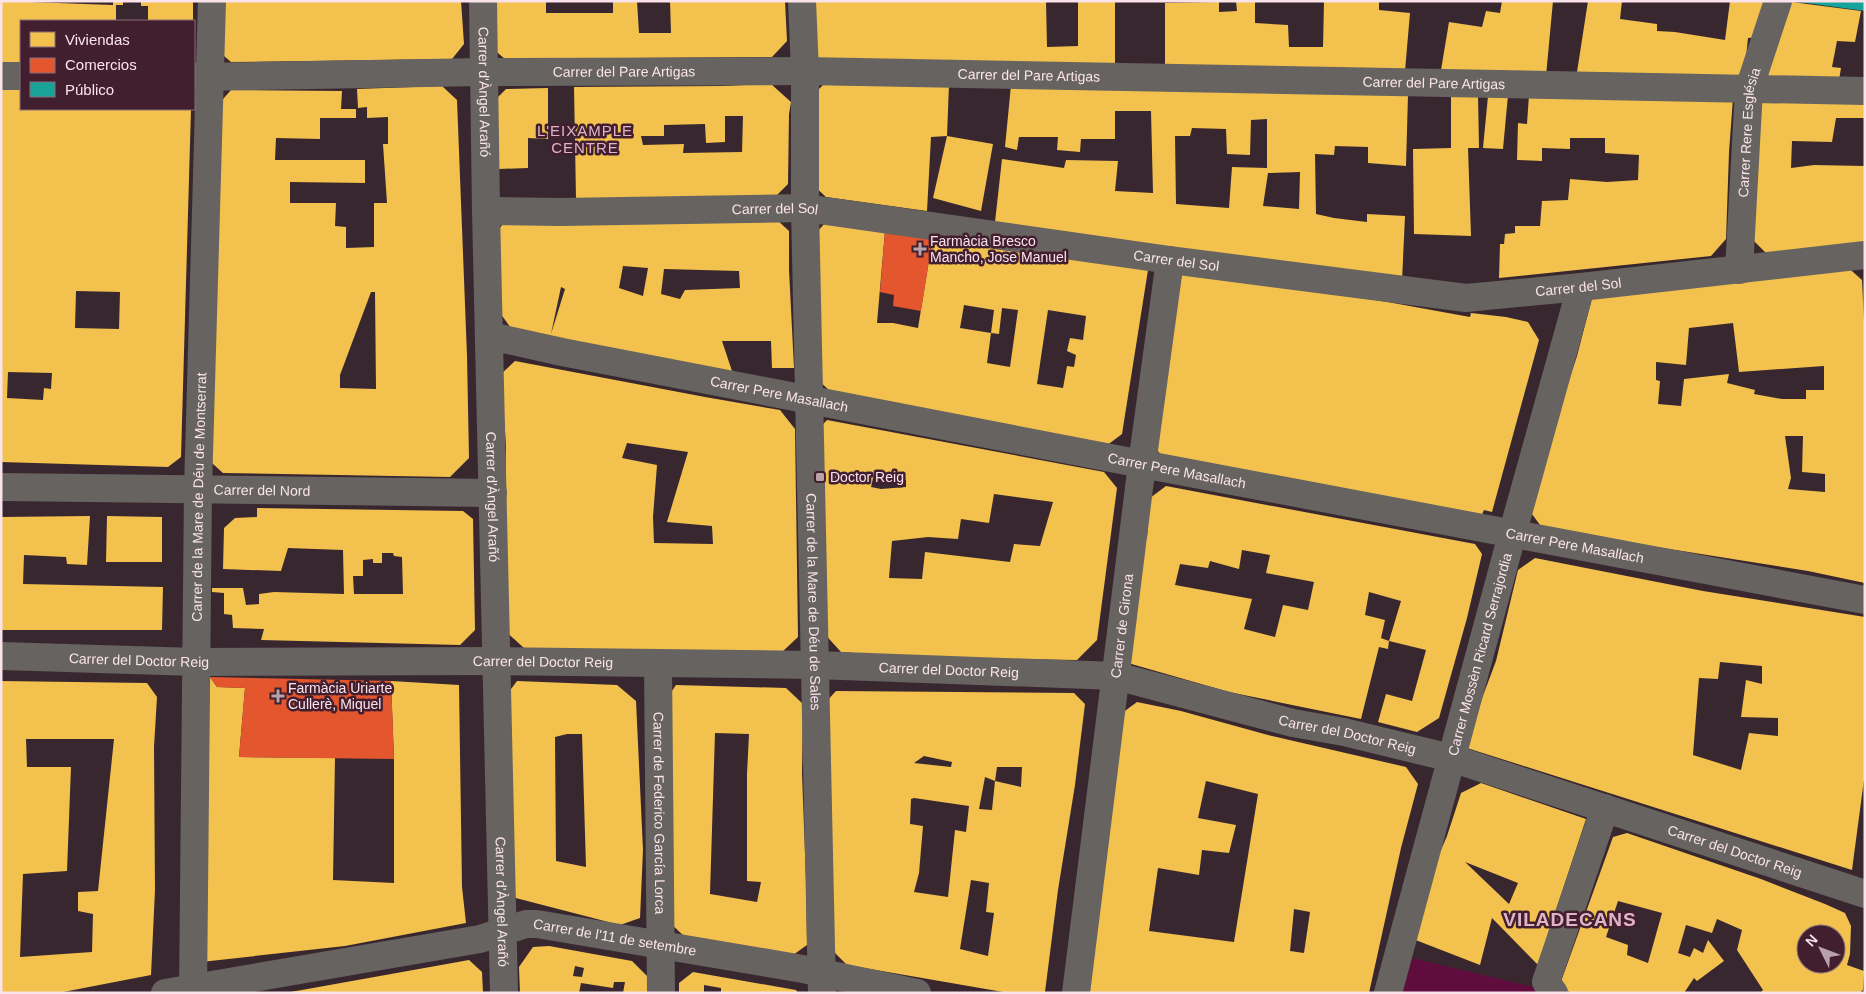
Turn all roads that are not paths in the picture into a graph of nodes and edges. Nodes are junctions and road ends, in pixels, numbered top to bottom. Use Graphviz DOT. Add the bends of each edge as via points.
graph roads {
  1 [pos="212,1"];
  2 [pos="483,1"];
  3 [pos="802,1"];
  4 [pos="1778,1"];
  5 [pos="805,71"];
  6 [pos="484,72"];
  7 [pos="1,76"];
  8 [pos="20,76"];
  9 [pos="202,77"];
  10 [pos="1749,89"];
  11 [pos="1865,91"];
  12 [pos="805,208"];
  13 [pos="486,211"];
  14 [pos="1865,255"];
  15 [pos="1170,260"];
  16 [pos="1739,270"];
  17 [pos="1581,287"];
  18 [pos="490,336"];
  19 [pos="808,399"];
  20 [pos="1142,464"];
  21 [pos="1,487"];
  22 [pos="198,489"];
  23 [pos="493,493"];
  24 [pos="1512,535"];
  25 [pos="1865,600"];
  26 [pos="1,656"];
  27 [pos="496,661"];
  28 [pos="196,662"];
  29 [pos="658,663"];
  30 [pos="815,665"];
  31 [pos="1116,676"];
  32 [pos="1451,758"];
  33 [pos="1605,808"];
  34 [pos="1865,894"];
  35 [pos="502,932"];
  36 [pos="660,944"];
  37 [pos="822,983"];
  38 [pos="193,990"];
  39 [pos="165,993"];
  40 [pos="504,993"];
  41 [pos="661,993"];
  42 [pos="917,993"];
  43 [pos="1076,993"];
  44 [pos="1388,993"];
  45 [pos="1554,993"];
  1 -- 9 [label="street, Carrer de la Mare de Déu de Montserrat"];
  2 -- 6 [label="street, Carrer d'Àngel Arañó"];
  3 -- 5 [label="street, Carrer de la Mare de Déu de Sales"];
  4 -- 10 [label="street, Carrer Rere Església"];
  5 -- 6 [label="street, Carrer del Pare Artigas"];
  5 -- 10 [label="street, Carrer del Pare Artigas"];
  5 -- 12 [label="street, Carrer de la Mare de Déu de Sales"];
  6 -- 9 [label="street, Carrer del Pare Artigas"];
  6 -- 13 [label="street, Carrer d'Àngel Arañó"];
  7 -- 8 [label="street"];
  9 -- 22 [label="street, Carrer de la Mare de Déu de Montserrat"];
  10 -- 11 [label="street, Carrer del Pare Artigas"];
  10 -- 16 [label="street, Carrer Rere Església"];
  12 -- 13 [label="street, Carrer del Sol"];
  12 -- 15 [label="street, Carrer del Sol"];
  12 -- 19 [label="street, Carrer de la Mare de Déu de Sales"];
  13 -- 18 [label="street, Carrer d'Àngel Arañó"];
  14 -- 16 [label="street, Carrer del Sol"];
  15 -- 17 [label="street, Carrer del Sol" via="1466,298"];
  15 -- 20 [label="street, Carrer de Girona"];
  16 -- 17 [label="street, Carrer del Sol"];
  17 -- 24 [label="street, Carrer Mossèn Ricard Serrajordia"];
  18 -- 19 [label="street, Carrer Pere Masallach"];
  18 -- 23 [label="street, Carrer d'Àngel Arañó"];
  19 -- 20 [label="street, Carrer Pere Masallach"];
  19 -- 30 [label="street, Carrer de la Mare de Déu de Sales"];
  20 -- 24 [label="street, Carrer Pere Masallach"];
  20 -- 31 [label="street, Carrer de Girona"];
  21 -- 22 [label="street, Carrer del Nord"];
  22 -- 23 [label="street, Carrer del Nord"];
  22 -- 28 [label="street, Carrer de la Mare de Déu de Montserrat"];
  23 -- 27 [label="street, Carrer d'Àngel Arañó"];
  24 -- 25 [label="street, Carrer Pere Masallach"];
  24 -- 32 [label="street, Carrer Mossèn Ricard Serrajordia"];
  26 -- 28 [label="street, Carrer del Doctor Reig"];
  27 -- 28 [label="street, Carrer del Doctor Reig"];
  27 -- 29 [label="street, Carrer del Doctor Reig"];
  27 -- 35 [label="street, Carrer d'Àngel Arañó"];
  28 -- 38 [label="street, Carrer de la Mare de Déu de Montserrat"];
  29 -- 30 [label="street, Carrer del Doctor Reig"];
  29 -- 36 [label="street, Carrer de Federico García Lorca"];
  30 -- 31 [label="street, Carrer del Doctor Reig"];
  30 -- 37 [label="street, Carrer de la Mare de Déu de Sales"];
  31 -- 32 [label="street, Carrer del Doctor Reig" via="1293,723"];
  31 -- 43 [label="street, Carrer de Girona"];
  32 -- 33 [label="street, Carrer del Doctor Reig"];
  32 -- 44 [label="street, Carrer Mossèn Ricard Serrajordia"];
  33 -- 34 [label="street, Carrer del Doctor Reig"];
  33 -- 45 [label="street" via="1546,982"];
  35 -- 36 [label="street, Carrer de l'11 de setembre" via="537,924"];
  35 -- 38 [label="street, Carrer de l'11 de setembre"];
  35 -- 40 [label="street, Carrer d'Àngel Arañó"];
  36 -- 37 [label="street, Carrer de l'11 de setembre" via="803,969"];
  36 -- 41 [label="street, Carrer de Federico García Lorca"];
  37 -- 42 [label="street, Carrer de l'11 de setembre"];
  38 -- 39 [label="street, Carrer de l'11 de setembre"];
}
